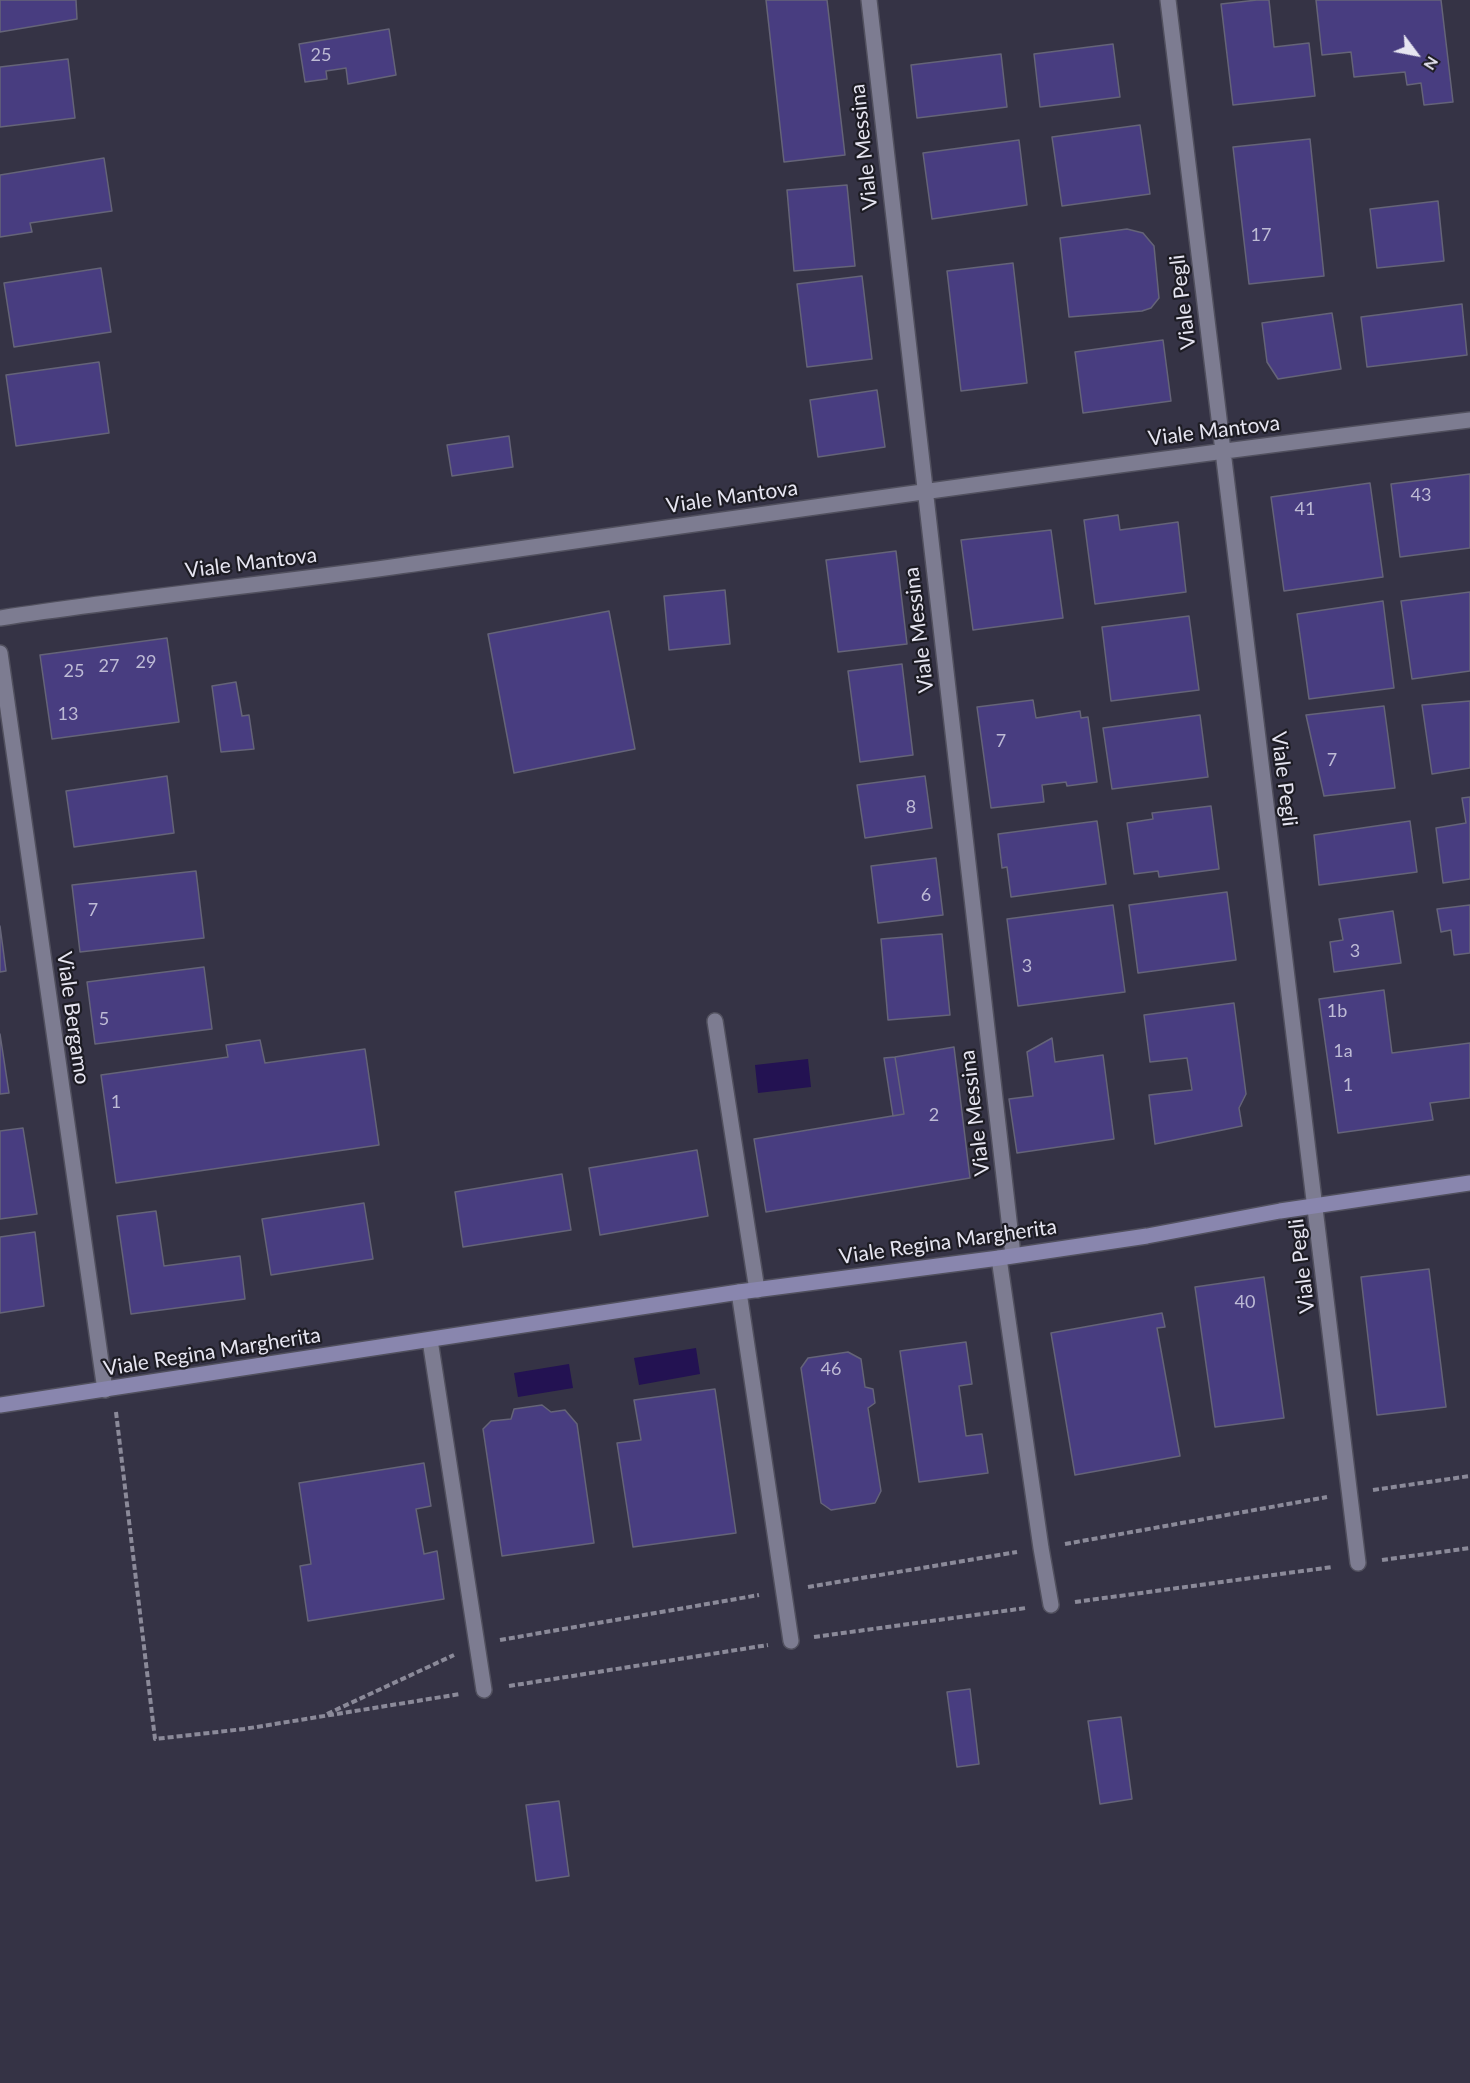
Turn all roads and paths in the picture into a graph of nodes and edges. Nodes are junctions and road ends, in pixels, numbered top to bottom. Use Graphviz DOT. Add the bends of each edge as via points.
graph roads {
  1 [pos="869,0"];
  2 [pos="1168,0"];
  3 [pos="1470,420"];
  4 [pos="1222,451"];
  5 [pos="924,491"];
  6 [pos="0,618"];
  7 [pos="0,653"];
  8 [pos="714,1021"];
  9 [pos="1470,1183"];
  10 [pos="1316,1205"];
  11 [pos="1006,1257"];
  12 [pos="757,1290"];
  13 [pos="739,1292"];
  14 [pos="430,1340"];
  15 [pos="109,1389"];
  16 [pos="0,1405"];
  17 [pos="1470,1476"];
  18 [pos="1349,1493"];
  19 [pos="1041,1548"];
  20 [pos="1470,1548"];
  21 [pos="1358,1563"];
  22 [pos="784,1591"];
  23 [pos="1051,1605"];
  24 [pos="791,1641"];
  25 [pos="477,1644"];
  26 [pos="484,1690"];
  27 [pos="322,1717"];
  1 -- 5 [label="street, Viale Messina"];
  2 -- 4 [label="street, Viale Pegli"];
  3 -- 4 [label="street, Viale Mantova"];
  4 -- 5 [label="street, Viale Mantova"];
  4 -- 10 [label="street, Viale Pegli"];
  5 -- 6 [label="street, Viale Mantova"];
  5 -- 11 [label="street, Viale Messina"];
  7 -- 15 [label="street, Viale Bergamo"];
  8 -- 12 [label="street"];
  9 -- 10 [label="street, Viale Regina Margherita"];
  10 -- 11 [label="street, Viale Regina Margherita"];
  10 -- 18 [label="street, Viale Pegli"];
  11 -- 12 [label="street, Viale Regina Margherita"];
  11 -- 19 [label="street, Viale Messina"];
  12 -- 13 [label="street, Viale Regina Margherita"];
  13 -- 14 [label="street, Viale Regina Margherita"];
  13 -- 22 [label="street"];
  14 -- 15 [label="street, Viale Regina Margherita"];
  14 -- 25 [label="street"];
  15 -- 16 [label="street, Viale Regina Margherita"];
  15 -- 27 [label="path" via="155,1739"];
  17 -- 18 [label="path"];
  18 -- 19 [label="path"];
  18 -- 21 [label="street, Viale Pegli"];
  19 -- 22 [label="path"];
  19 -- 23 [label="street, Viale Messina"];
  20 -- 21 [label="path"];
  21 -- 23 [label="path"];
  22 -- 24 [label="street"];
  22 -- 25 [label="path"];
  23 -- 24 [label="path"];
  24 -- 26 [label="path"];
  25 -- 26 [label="street"];
  25 -- 27 [label="path"];
  26 -- 27 [label="path"];
}
